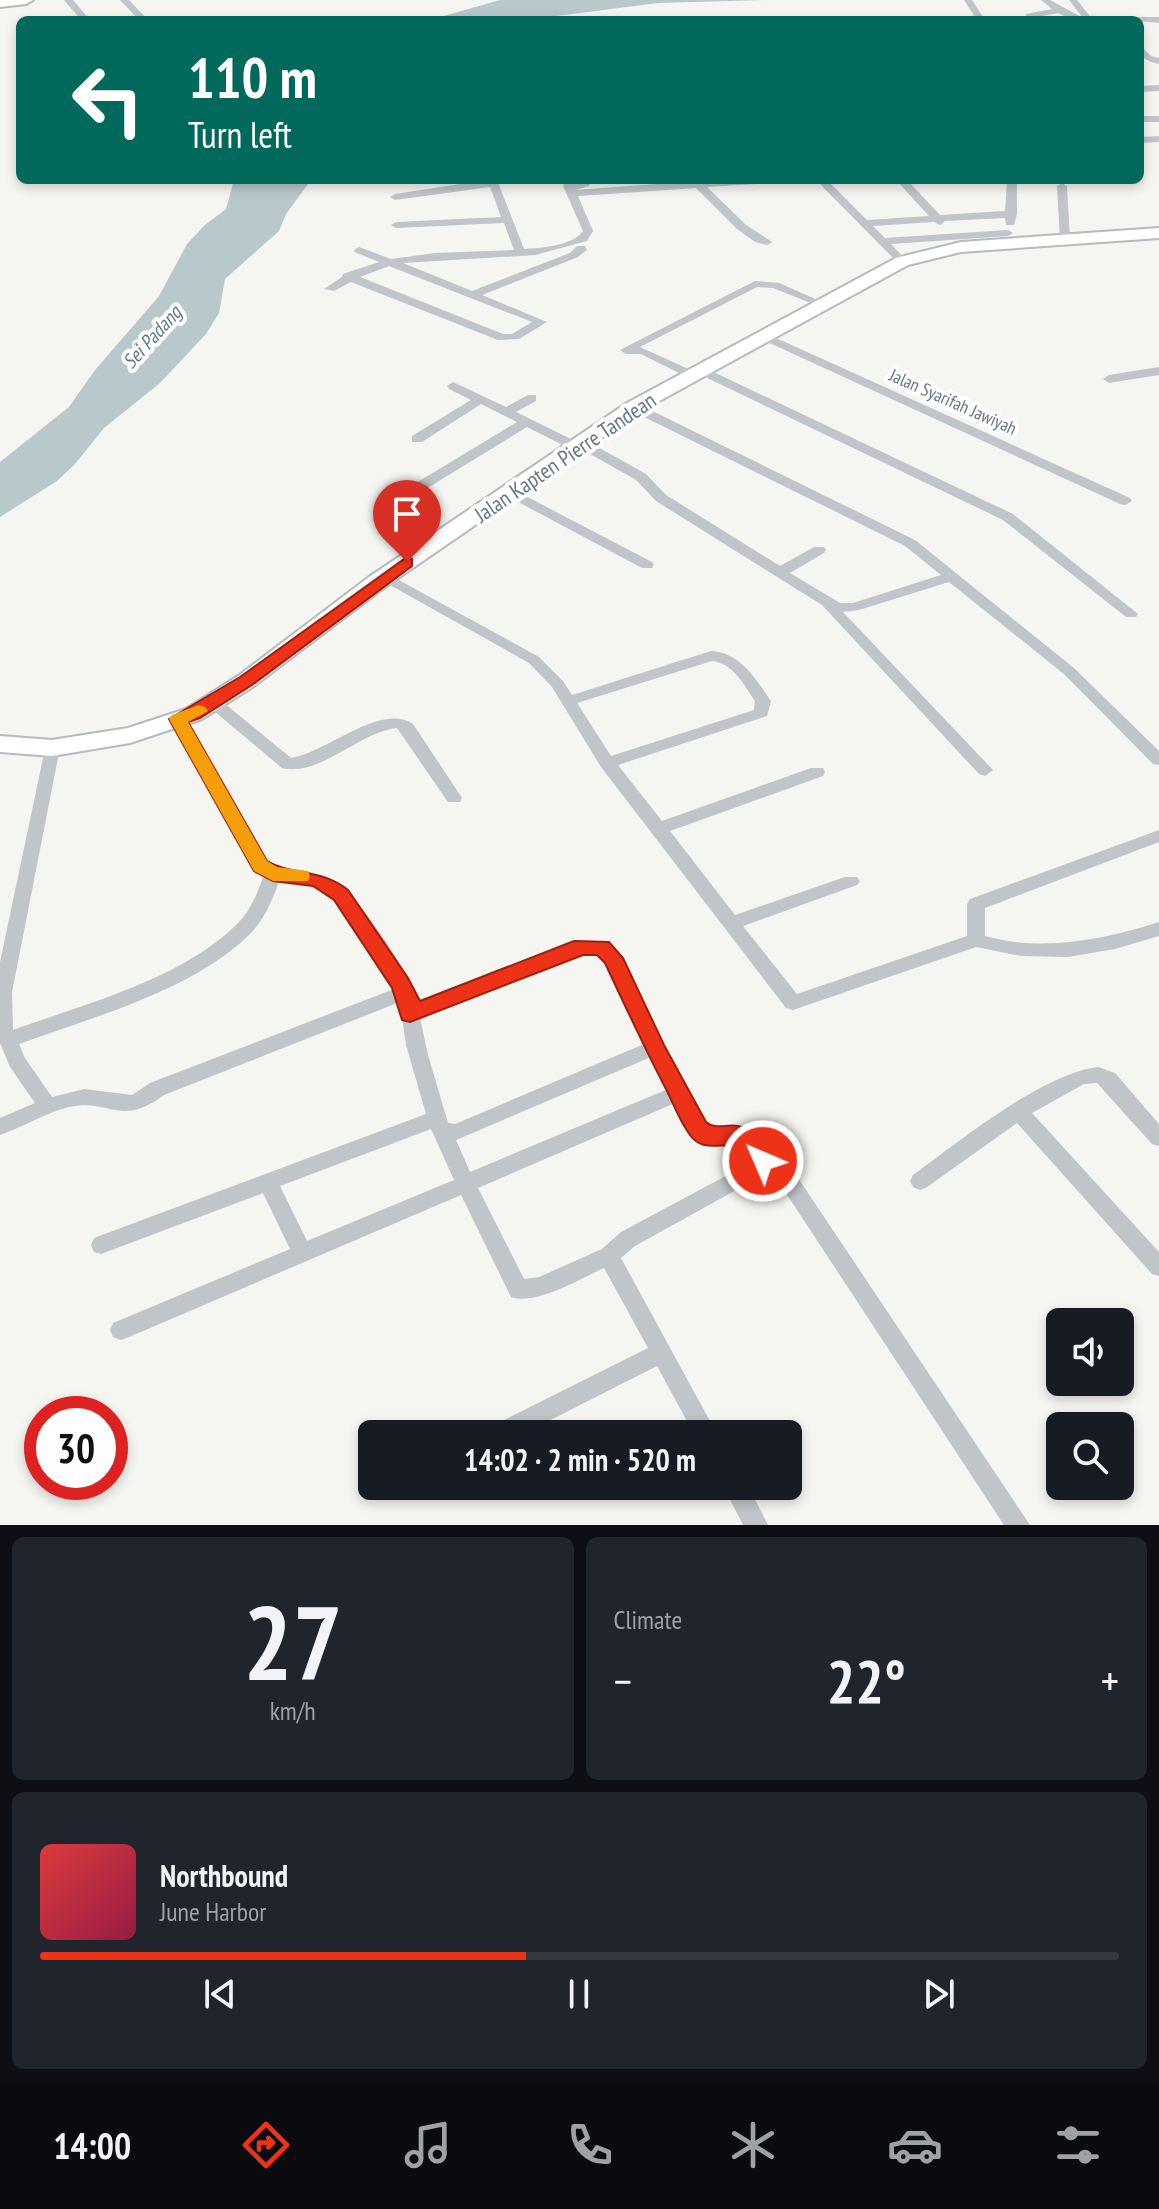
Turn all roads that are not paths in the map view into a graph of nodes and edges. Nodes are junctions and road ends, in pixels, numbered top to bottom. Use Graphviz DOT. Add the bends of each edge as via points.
graph roads {
  1 [pos="26,0"];
  2 [pos="68,0"];
  3 [pos="124,0"];
  4 [pos="1045,0"];
  5 [pos="1073,0"];
  6 [pos="0,3"];
  7 [pos="1059,10"];
  8 [pos="82,16"];
  9 [pos="140,16"];
  10 [pos="1029,16"];
  11 [pos="1072,16"];
  12 [pos="1086,16"];
  13 [pos="479,184"];
  14 [pos="493,184"];
  15 [pos="585,184"];
  16 [pos="698,184"];
  17 [pos="827,184"];
  18 [pos="905,184"];
  19 [pos="1012,184"];
  20 [pos="1062,186"];
  21 [pos="569,193"];
  22 [pos="395,197"];
  23 [pos="1012,214"];
  24 [pos="937,218"];
  25 [pos="507,220"];
  26 [pos="864,223"];
  27 [pos="396,225"];
  28 [pos="1159,233"];
  29 [pos="950,237"];
  30 [pos="1006,238"];
  31 [pos="1065,240"];
  32 [pos="883,241"];
  33 [pos="767,242"];
  34 [pos="581,248"];
  35 [pos="359,250"];
  36 [pos="520,252"];
  37 [pos="902,261"];
  38 [pos="389,262"];
  39 [pos="347,275"];
  40 [pos="330,289"];
  41 [pos="471,295"];
  42 [pos="823,305"];
  43 [pos="765,337"];
  44 [pos="1159,371"];
  45 [pos="698,373"];
  46 [pos="1109,379"];
  47 [pos="453,386"];
  48 [pos="532,398"];
  49 [pos="481,399"];
  50 [pos="634,407"];
  51 [pos="506,412"];
  52 [pos="526,422"];
  53 [pos="417,439"];
  54 [pos="580,445"];
  55 [pos="411,492"];
  56 [pos="512,493"];
  57 [pos="1125,501"];
  58 [pos="819,550"];
  59 [pos="647,565"];
  60 [pos="781,572"];
  61 [pos="953,576"];
  62 [pos="386,577"];
  63 [pos="825,602"];
  64 [pos="1131,614"];
  65 [pos="568,701"];
  66 [pos="213,702"];
  67 [pos="178,719"];
  68 [pos="0,744"];
  69 [pos="52,748"];
  70 [pos="1159,760"];
  71 [pos="607,763"];
  72 [pos="985,770"];
  73 [pos="817,772"];
  74 [pos="454,798"];
  75 [pos="658,829"];
  76 [pos="1159,836"];
  77 [pos="273,874"];
  78 [pos="851,881"];
  79 [pos="732,923"];
  80 [pos="1159,929"];
  81 [pos="976,940"];
  82 [pos="405,992"];
  83 [pos="410,1014"];
  84 [pos="8,1040"];
  85 [pos="655,1047"];
  86 [pos="679,1093"];
  87 [pos="49,1107"];
  88 [pos="1018,1111"];
  89 [pos="438,1123"];
  90 [pos="0,1127"];
  91 [pos="1159,1138"];
  92 [pos="763,1153"];
  93 [pos="920,1181"];
  94 [pos="268,1182"];
  95 [pos="466,1183"];
  96 [pos="101,1245"];
  97 [pos="302,1252"];
  98 [pos="609,1256"];
  99 [pos="1159,1267"];
  100 [pos="121,1330"];
  101 [pos="662,1352"];
  102 [pos="528,1420"];
  103 [pos="698,1420"];
  104 [pos="743,1500"];
  105 [pos="756,1525"];
  106 [pos="1018,1525"];
  1 -- 6 [label="main road"];
  2 -- 8 [label="street"];
  3 -- 9 [label="street"];
  4 -- 7 [label="street"];
  5 -- 12 [label="street"];
  7 -- 10 [label="street"];
  7 -- 11 [label="street"];
  13 -- 22 [label="street"];
  14 -- 25 [label="street"];
  15 -- 21 [label="street" via="568,186"];
  16 -- 21 [label="street"];
  16 -- 33 [label="street" via="760,242"];
  17 -- 26 [label="street"];
  18 -- 24 [label="street"];
  19 -- 23 [label="street"];
  20 -- 31 [label="street"];
  21 -- 36 [label="street" via="587,236 575,243"];
  23 -- 24 [label="street"];
  23 -- 30 [label="street"];
  24 -- 26 [label="street"];
  24 -- 29 [label="street"];
  25 -- 27 [label="street"];
  25 -- 36 [label="street"];
  26 -- 32 [label="street"];
  28 -- 31 [label="main road, Jalan Kapten Pierre Tandean"];
  29 -- 30 [label="street"];
  29 -- 32 [label="street"];
  30 -- 31 [label="main road, Jalan Kapten Pierre Tandean"];
  30 -- 37 [label="main road, Jalan Kapten Pierre Tandean"];
  32 -- 37 [label="street"];
  34 -- 41 [label="street"];
  35 -- 38 [label="street"];
  36 -- 38 [label="street"];
  37 -- 42 [label="main road, Jalan Kapten Pierre Tandean"];
  38 -- 39 [label="street"];
  38 -- 41 [label="street"];
  39 -- 40 [label="street"];
  39 -- 41 [label="street" via="502,338 515,337 541,322"];
  42 -- 43 [label="main road, Jalan Kapten Pierre Tandean"];
  42 -- 45 [label="street" via="775,285 755,284 626,350 643,351"];
  43 -- 45 [label="main road, Jalan Kapten Pierre Tandean"];
  43 -- 57 [label="street, Jalan Syarifah Jawiyah"];
  44 -- 46 [label="street"];
  45 -- 50 [label="main road, Jalan Kapten Pierre Tandean"];
  45 -- 64 [label="street" via="1008,517"];
  47 -- 49 [label="street"];
  48 -- 51 [label="street"];
  49 -- 51 [label="street"];
  49 -- 53 [label="street"];
  50 -- 54 [label="main road, Jalan Kapten Pierre Tandean"];
  50 -- 61 [label="street" via="910,543"];
  51 -- 52 [label="street"];
  52 -- 54 [label="street"];
  52 -- 55 [label="street"];
  54 -- 56 [label="main road, Jalan Kapten Pierre Tandean"];
  54 -- 60 [label="street" via="641,477 661,498"];
  56 -- 59 [label="street"];
  56 -- 62 [label="main road, Jalan Kapten Pierre Tandean"];
  58 -- 60 [label="street"];
  60 -- 63 [label="street"];
  61 -- 63 [label="street" via="854,607"];
  61 -- 70 [label="street" via="1069,671"];
  62 -- 65 [label="street" via="534,660"];
  62 -- 66 [label="main road, Jalan Kapten Pierre Tandean"];
  63 -- 72 [label="street"];
  65 -- 71 [label="street"];
  65 -- 71 [label="street" via="722,655 763,701 762,712 753,717"];
  66 -- 67 [label="main road, Jalan Kapten Pierre Tandean"];
  66 -- 74 [label="street" via="288,764 400,723"];
  67 -- 69 [label="main road, Jalan Kapten Pierre Tandean" via="130,735"];
  67 -- 77 [label="street" via="260,866"];
  68 -- 69 [label="main road, Jalan Kapten Pierre Tandean"];
  69 -- 84 [label="street" via="3,992 2,1025"];
  71 -- 75 [label="street"];
  73 -- 75 [label="street"];
  75 -- 79 [label="street"];
  76 -- 81 [label="street" via="976,904"];
  77 -- 82 [label="street" via="328,884 341,895"];
  77 -- 84 [label="street" via="259,910 233,938 185,972"];
  78 -- 79 [label="street"];
  79 -- 81 [label="street" via="793,1003"];
  80 -- 81 [label="street" via="1108,944 1038,951"];
  82 -- 83 [label="street"];
  82 -- 87 [label="street" via="157,1089 134,1105 92,1096"];
  83 -- 85 [label="street" via="591,945 613,958"];
  83 -- 89 [label="street"];
  84 -- 87 [label="street"];
  85 -- 86 [label="street"];
  85 -- 89 [label="street" via="457,1132 447,1133"];
  86 -- 92 [label="street" via="706,1136 739,1135"];
  86 -- 95 [label="street"];
  87 -- 90 [label="street"];
  88 -- 91 [label="street" via="1081,1077 1098,1075 1108,1079"];
  88 -- 93 [label="street"];
  88 -- 99 [label="street"];
  89 -- 94 [label="street"];
  89 -- 95 [label="street"];
  92 -- 98 [label="street" via="758,1168 628,1239"];
  92 -- 106 [label="street" via="787,1178"];
  94 -- 96 [label="street"];
  94 -- 97 [label="street"];
  95 -- 97 [label="street"];
  95 -- 98 [label="street" via="519,1290 541,1286"];
  97 -- 100 [label="street"];
  98 -- 101 [label="street"];
  101 -- 102 [label="street"];
  101 -- 103 [label="street"];
  104 -- 105 [label="street"];
}
